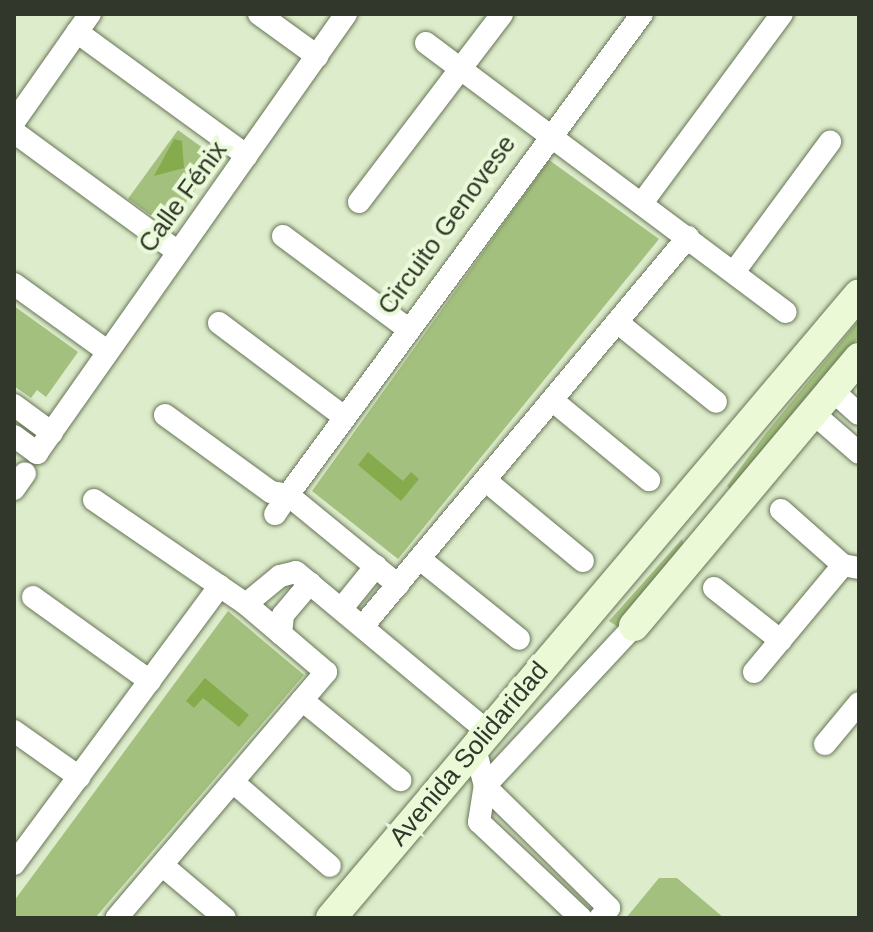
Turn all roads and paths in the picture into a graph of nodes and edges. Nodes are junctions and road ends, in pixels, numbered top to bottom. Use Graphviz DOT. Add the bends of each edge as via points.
graph roads {
  1 [pos="259,14"];
  2 [pos="346,14"];
  3 [pos="502,14"];
  4 [pos="642,14"];
  5 [pos="782,14"];
  6 [pos="84,23"];
  7 [pos="426,43"];
  8 [pos="317,56"];
  9 [pos="456,66"];
  10 [pos="14,122"];
  11 [pos="14,132"];
  12 [pos="547,134"];
  13 [pos="830,142"];
  14 [pos="247,156"];
  15 [pos="359,202"];
  16 [pos="642,203"];
  17 [pos="283,236"];
  18 [pos="688,237"];
  19 [pos="178,252"];
  20 [pos="734,272"];
  21 [pos="14,284"];
  22 [pos="859,294"];
  23 [pos="785,312"];
  24 [pos="617,322"];
  25 [pos="219,323"];
  26 [pos="407,328"];
  27 [pos="107,351"];
  28 [pos="859,358"];
  29 [pos="552,400"];
  30 [pos="716,402"];
  31 [pos="823,402"];
  32 [pos="14,405"];
  33 [pos="859,414"];
  34 [pos="165,415"];
  35 [pos="343,416"];
  36 [pos="52,433"];
  37 [pos="14,436"];
  38 [pos="859,453"];
  39 [pos="485,480"];
  40 [pos="649,480"];
  41 [pos="288,495"];
  42 [pos="94,500"];
  43 [pos="781,510"];
  44 [pos="275,514"];
  45 [pos="726,516"];
  46 [pos="420,559"];
  47 [pos="583,561"];
  48 [pos="376,566"];
  49 [pos="851,566"];
  50 [pos="310,583"];
  51 [pos="398,585"];
  52 [pos="220,586"];
  53 [pos="714,588"];
  54 [pos="606,589"];
  55 [pos="33,597"];
  56 [pos="254,601"];
  57 [pos="353,618"];
  58 [pos="282,624"];
  59 [pos="634,626"];
  60 [pos="519,639"];
  61 [pos="781,641"];
  62 [pos="754,672"];
  63 [pos="150,681"];
  64 [pos="302,700"];
  65 [pos="859,703"];
  66 [pos="14,731"];
  67 [pos="481,738"];
  68 [pos="825,744"];
  69 [pos="79,777"];
  70 [pos="400,780"];
  71 [pos="233,782"];
  72 [pos="485,786"];
  73 [pos="14,864"];
  74 [pos="162,865"];
  75 [pos="330,866"];
  76 [pos="117,918"];
  77 [pos="225,918"];
  78 [pos="331,918"];
  79 [pos="581,918"];
  80 [pos="600,918"];
  1 -- 8 [label="street"];
  2 -- 8 [label="street, Calle Fénix"];
  3 -- 9 [label="street"];
  4 -- 12 [label="street"];
  5 -- 16 [label="street"];
  6 -- 10 [label="street"];
  6 -- 14 [label="street"];
  7 -- 9 [label="street"];
  8 -- 14 [label="street, Calle Fénix"];
  9 -- 12 [label="street"];
  9 -- 15 [label="street"];
  11 -- 19 [label="street"];
  12 -- 16 [label="street, Circuito Genovese"];
  12 -- 26 [label="street, Circuito Genovese"];
  13 -- 20 [label="street"];
  14 -- 19 [label="street, Calle Fénix"];
  16 -- 18 [label="street, Circuito Genovese"];
  17 -- 26 [label="street"];
  18 -- 20 [label="street, Circuito Genovese"];
  18 -- 24 [label="street"];
  19 -- 27 [label="street, Calle Fénix"];
  20 -- 23 [label="street, Circuito Genovese"];
  21 -- 27 [label="street"];
  22 -- 54 [label="main road, Avenida Solidaridad"];
  24 -- 29 [label="street"];
  24 -- 30 [label="street"];
  25 -- 35 [label="street"];
  26 -- 35 [label="street, Circuito Genovese"];
  27 -- 36 [label="street, Calle Fénix"];
  28 -- 31 [label="main road"];
  29 -- 39 [label="street"];
  29 -- 40 [label="street"];
  31 -- 33 [label="street"];
  31 -- 38 [label="street"];
  31 -- 45 [label="main road"];
  32 -- 36 [label="street"];
  34 -- 41 [label="street" via="271,492"];
  35 -- 41 [label="street, Circuito Genovese"];
  36 -- 37 [label="street, Calle Fénix" via="37,453"];
  39 -- 46 [label="street"];
  39 -- 47 [label="street"];
  41 -- 44 [label="street, Circuito Genovese"];
  41 -- 48 [label="street"];
  42 -- 52 [label="street"];
  43 -- 49 [label="street"];
  45 -- 54 [label="main road, Avenida Solidaridad" via="670,531 624,580"];
  45 -- 59 [label="main road"];
  46 -- 51 [label="street"];
  46 -- 60 [label="street"];
  48 -- 51 [label="street"];
  48 -- 57 [label="street"];
  49 -- 61 [label="street"];
  50 -- 56 [label="street" via="296,572 280,576"];
  50 -- 57 [label="street"];
  50 -- 58 [label="street"];
  51 -- 57 [label="street"];
  52 -- 56 [label="street"];
  52 -- 63 [label="street"];
  53 -- 61 [label="street"];
  54 -- 67 [label="main road, Avenida Solidaridad"];
  55 -- 63 [label="street"];
  56 -- 58 [label="street"];
  57 -- 67 [label="street"];
  58 -- 64 [label="street" via="326,672"];
  59 -- 72 [label="street"];
  61 -- 62 [label="street"];
  63 -- 69 [label="street"];
  64 -- 70 [label="street"];
  64 -- 71 [label="street"];
  65 -- 68 [label="street"];
  66 -- 69 [label="street"];
  67 -- 72 [label="street"];
  67 -- 78 [label="main road, Avenida Solidaridad"];
  69 -- 73 [label="street"];
  71 -- 74 [label="street"];
  71 -- 75 [label="street"];
  72 -- 79 [label="street" via="479,822"];
  72 -- 80 [label="street" via="609,908"];
  74 -- 76 [label="street"];
  74 -- 77 [label="street"];
}
